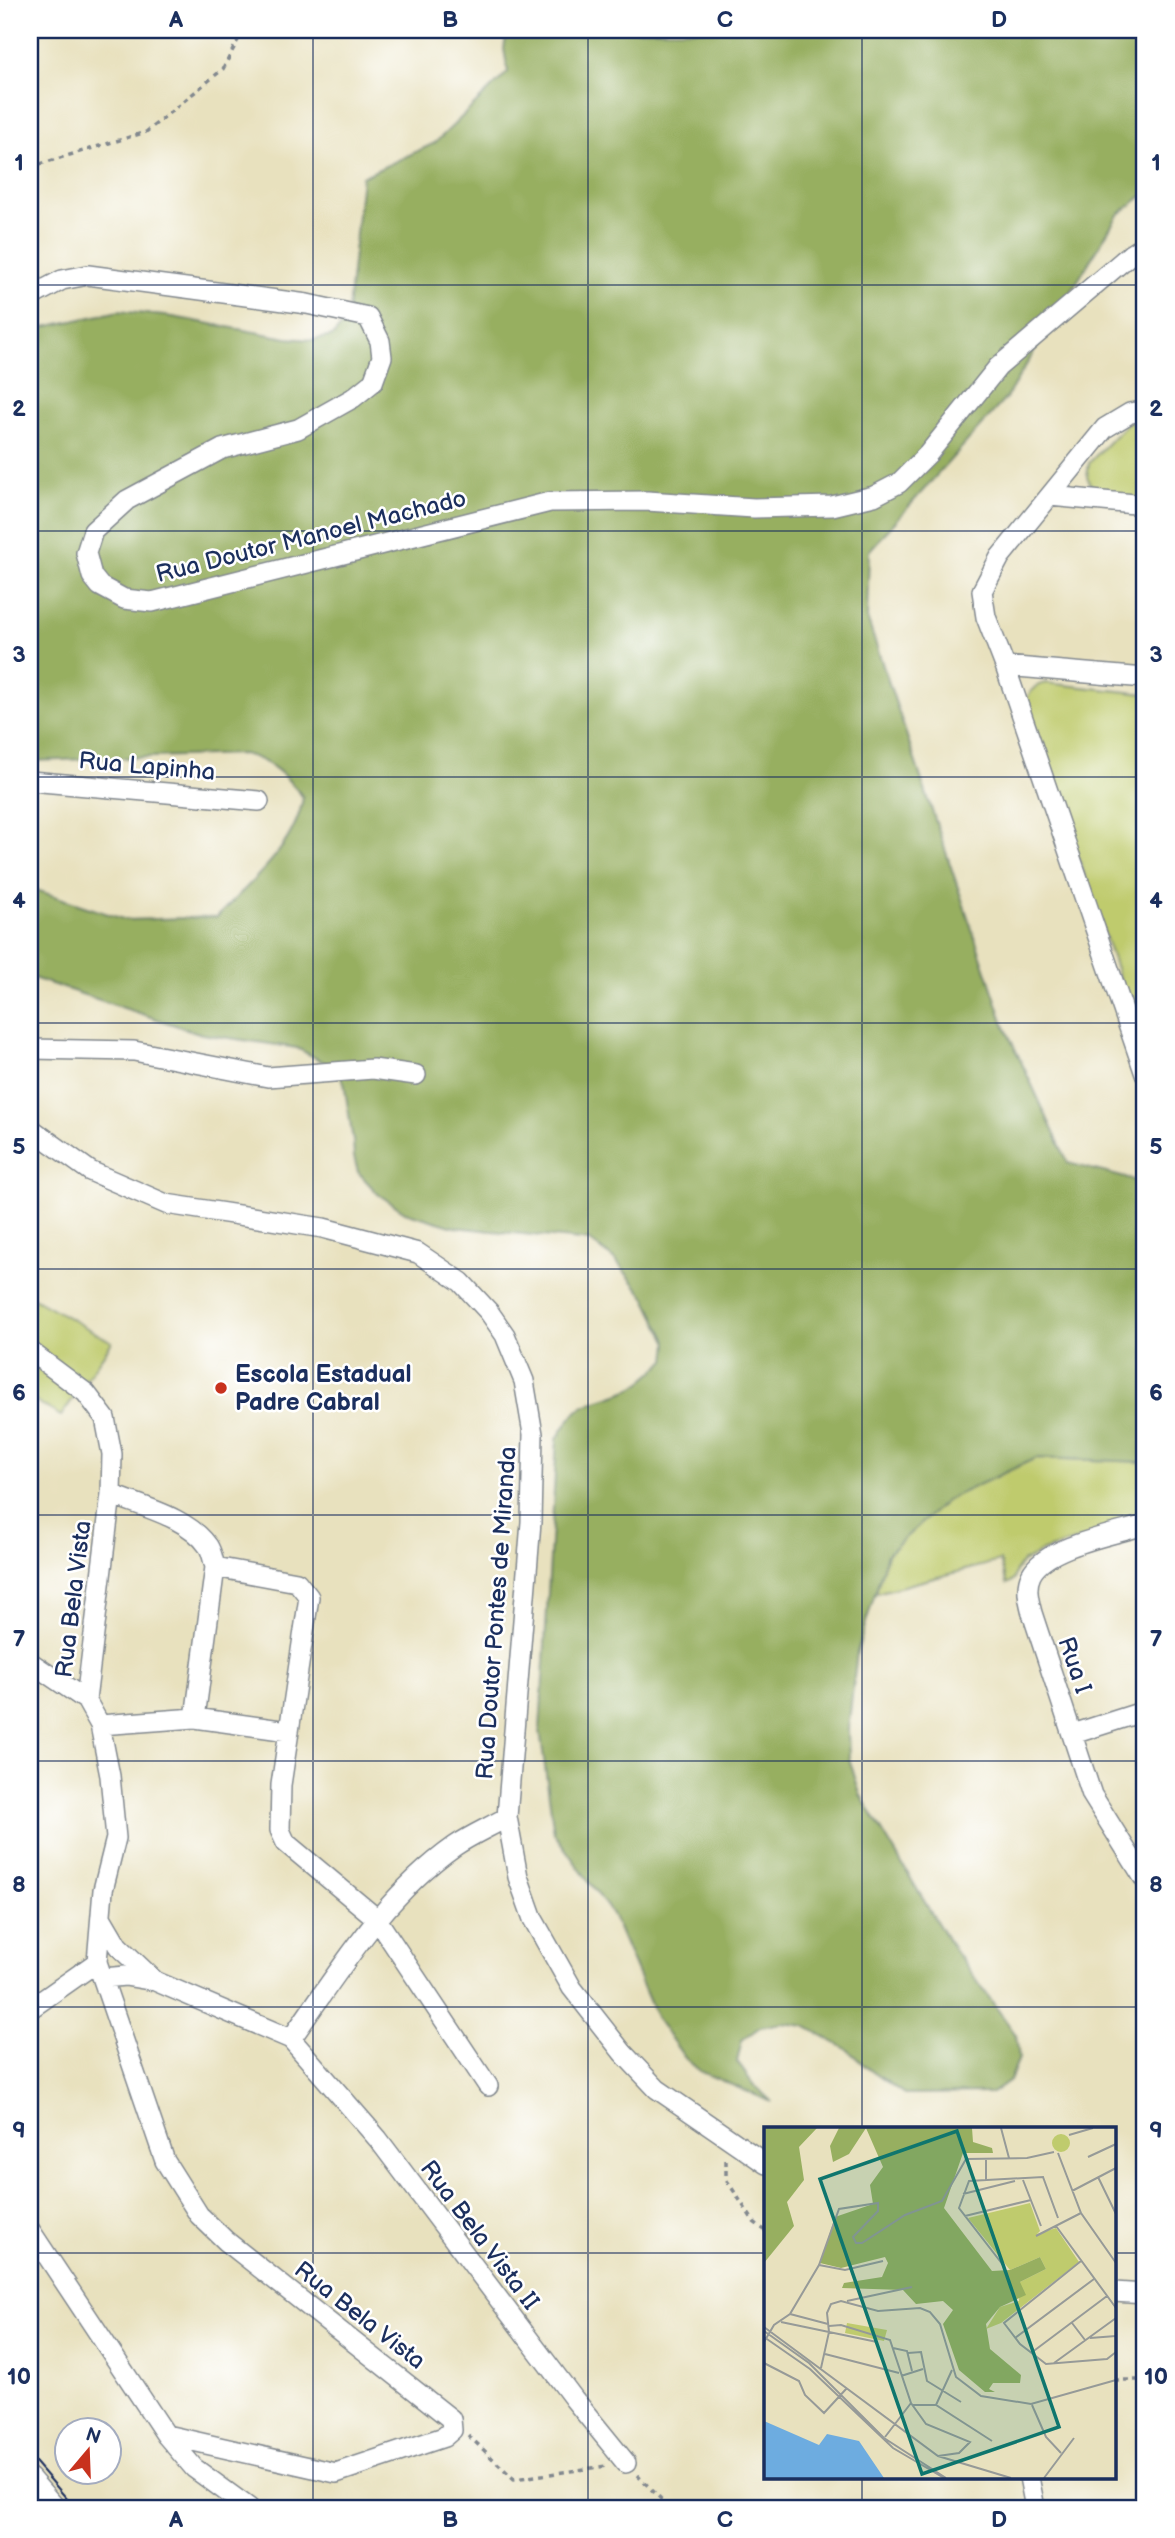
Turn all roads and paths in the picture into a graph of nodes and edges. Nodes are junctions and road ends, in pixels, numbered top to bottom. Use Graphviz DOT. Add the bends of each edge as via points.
graph roads {
  1 [pos="239,30"];
  2 [pos="30,167"];
  3 [pos="1145,245"];
  4 [pos="30,297"];
  5 [pos="1144,411"];
  6 [pos="1051,496"];
  7 [pos="1145,505"];
  8 [pos="1005,666"];
  9 [pos="1145,678"];
  10 [pos="30,781"];
  11 [pos="259,800"];
  12 [pos="30,1049"];
  13 [pos="1145,1074"];
  14 [pos="416,1075"];
  15 [pos="30,1128"];
  16 [pos="33,1352"];
  17 [pos="111,1494"];
  18 [pos="1145,1525"];
  19 [pos="215,1567"];
  20 [pos="30,1662"];
  21 [pos="86,1700"];
  22 [pos="1145,1711"];
  23 [pos="195,1718"];
  24 [pos="100,1725"];
  25 [pos="288,1731"];
  26 [pos="1073,1734"];
  27 [pos="507,1817"];
  28 [pos="1145,1880"];
  29 [pos="101,1917"];
  30 [pos="376,1918"];
  31 [pos="100,1970"];
  32 [pos="155,1981"];
  33 [pos="30,2009"];
  34 [pos="291,2039"];
  35 [pos="488,2086"];
  36 [pos="727,2137"];
  37 [pos="764,2163"];
  38 [pos="30,2230"];
  39 [pos="764,2230"];
  40 [pos="1116,2292"];
  41 [pos="1145,2294"];
  42 [pos="1116,2380"];
  43 [pos="1145,2380"];
  44 [pos="451,2419"];
  45 [pos="166,2435"];
  46 [pos="626,2463"];
  47 [pos="30,2478"];
  48 [pos="1028,2478"];
  49 [pos="56,2508"];
  50 [pos="249,2508"];
  51 [pos="670,2508"];
  52 [pos="1035,2508"];
  1 -- 2 [label="path" via="223,69 146,132"];
  3 -- 4 [label="street, Rua Doutor Manoel Machado" via="998,368 928,454 899,483 874,496 832,506 754,508 647,501 550,502 152,602 124,599 100,586 92,576 86,552 93,531 127,500 222,449 298,429 353,398 373,382 382,357 380,341 368,317 307,304 88,275 62,279"];
  5 -- 6 [label="street" via="1130,413 1105,428"];
  6 -- 7 [label="street"];
  6 -- 8 [label="street" via="1000,557 982,591 986,617"];
  8 -- 9 [label="street"];
  8 -- 13 [label="street"];
  10 -- 11 [label="street, Rua Lapinha"];
  12 -- 14 [label="street" via="134,1051 268,1077 373,1069"];
  15 -- 27 [label="street, Rua Doutor Pontes de Miranda" via="90,1171 166,1204 323,1228 418,1254 461,1282 505,1335 524,1381 533,1434 531,1522"];
  16 -- 17 [label="street, Rua Bela Vista" via="86,1393 105,1418"];
  17 -- 19 [label="street" via="199,1535"];
  17 -- 21 [label="street, Rua Bela Vista"];
  18 -- 26 [label="street, Rua I" via="1064,1549 1038,1565 1030,1576 1027,1589 1032,1613"];
  19 -- 23 [label="street"];
  19 -- 25 [label="street" via="297,1582 309,1597"];
  20 -- 21 [label="street"];
  21 -- 24 [label="street, Rua Bela Vista"];
  22 -- 26 [label="street"];
  23 -- 24 [label="street"];
  23 -- 25 [label="street"];
  24 -- 29 [label="street, Rua Bela Vista" via="116,1838"];
  25 -- 30 [label="street" via="280,1830 286,1843"];
  26 -- 28 [label="street, Rua I" via="1092,1795"];
  27 -- 30 [label="street" via="456,1845"];
  27 -- 36 [label="street, Rua Doutor Pontes de Miranda" via="518,1877 533,1919 572,1988 657,2089"];
  29 -- 31 [label="street, Rua Bela Vista"];
  29 -- 32 [label="street" via="118,1946"];
  30 -- 34 [label="street"];
  30 -- 35 [label="street"];
  31 -- 32 [label="street"];
  31 -- 33 [label="street"];
  31 -- 44 [label="street, Rua Bela Vista" via="165,2161 199,2215"];
  32 -- 34 [label="street"];
  34 -- 46 [label="street, Rua Bela Vista II" via="378,2139"];
  36 -- 37 [label="street, Rua Doutor Pontes de Miranda"];
  36 -- 39 [label="path" via="726,2179"];
  38 -- 45 [label="street"];
  40 -- 41 [label="street"];
  42 -- 43 [label="path"];
  44 -- 45 [label="street" via="452,2430 444,2437 336,2473"];
  44 -- 46 [label="path" via="514,2479"];
  45 -- 50 [label="street" via="194,2468"];
  46 -- 51 [label="path"];
  47 -- 49 [label="street"];
  48 -- 52 [label="street"];
}
